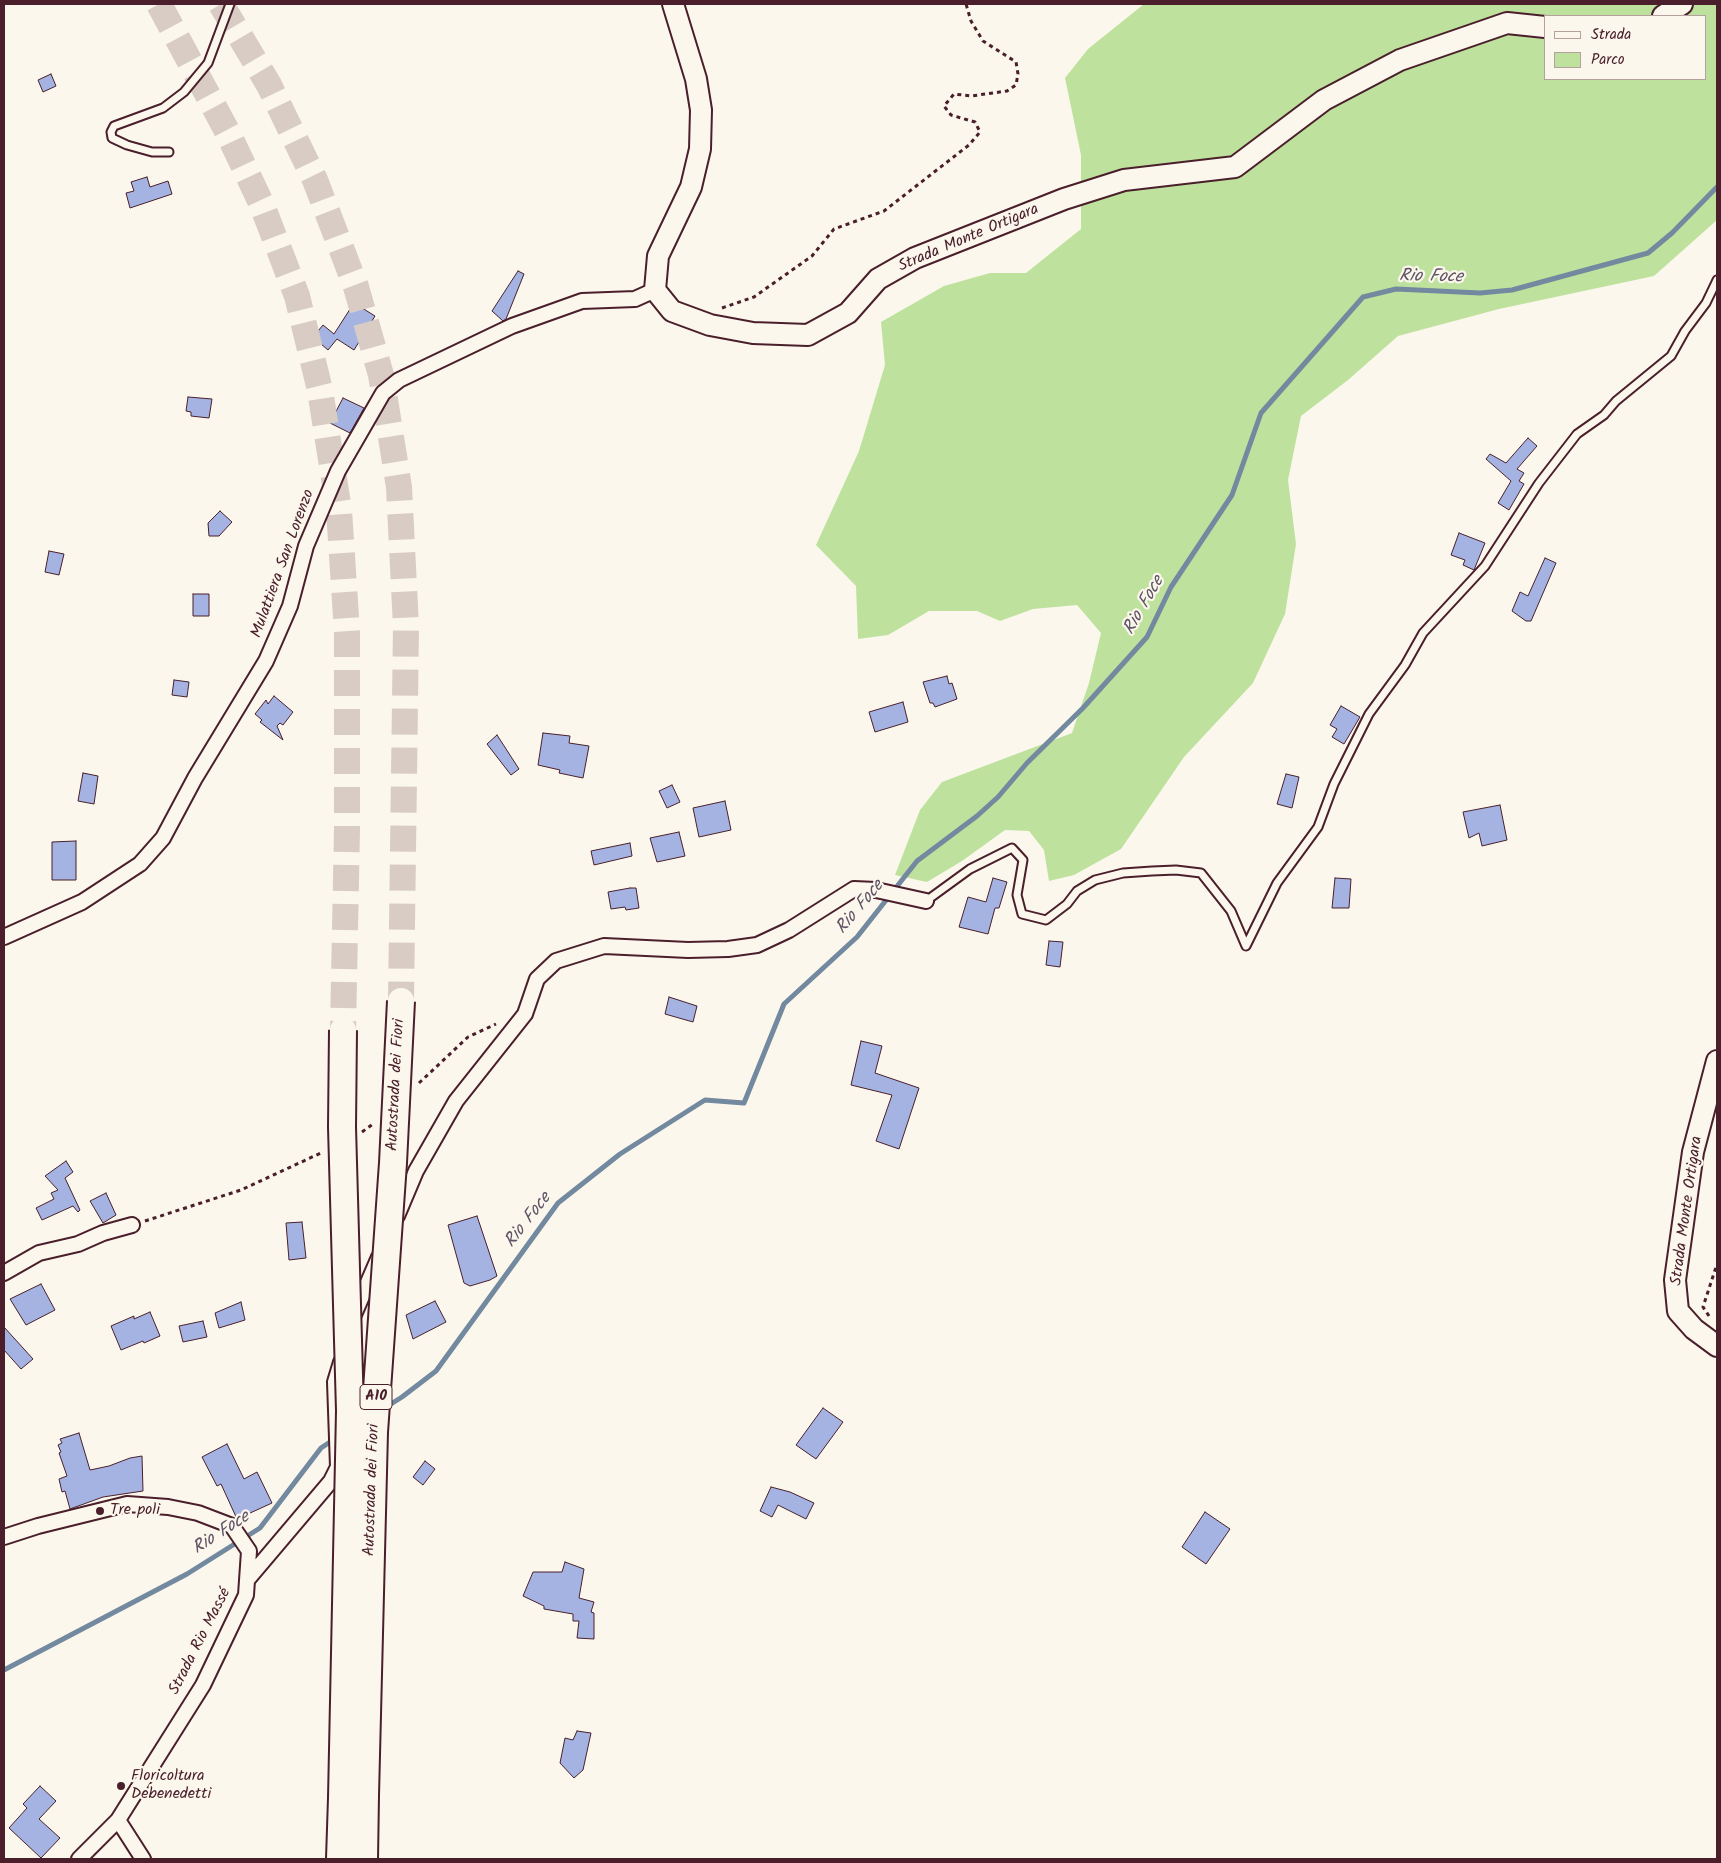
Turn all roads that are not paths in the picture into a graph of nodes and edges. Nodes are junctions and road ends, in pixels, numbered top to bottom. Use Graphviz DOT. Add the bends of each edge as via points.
graph roads {
  1 [pos="230,4"];
  2 [pos="673,4"];
  3 [pos="1682,4"];
  4 [pos="1665,15"];
  5 [pos="1544,27"];
  6 [pos="169,152"];
  7 [pos="1717,280"];
  8 [pos="655,290"];
  9 [pos="926,900"];
  10 [pos="4,937"];
  11 [pos="401,1000"];
  12 [pos="343,1030"];
  13 [pos="1717,1061"];
  14 [pos="132,1225"];
  15 [pos="4,1273"];
  16 [pos="1717,1346"];
  17 [pos="4,1537"];
  18 [pos="248,1578"];
  19 [pos="353,1797"];
  20 [pos="118,1820"];
  21 [pos="79,1859"];
  22 [pos="143,1859"];
  23 [pos="340,1859"];
  24 [pos="364,1859"];
  1 -- 6 [label="lane" via="208,63 184,92 163,108 114,126 111,132 112,138 127,145 152,152"];
  2 -- 8 [label="main road" via="696,79 701,110 700,149 691,187 658,256"];
  3 -- 4 [label="main road"];
  5 -- 8 [label="main road, Strada Monte Ortigara" via="1507,23 1400,60 1324,100 1235,167 1124,180 1064,199 915,258 878,279 848,312 808,335 752,333 710,325 672,311"];
  7 -- 9 [label="lane" via="1671,356 1616,401 1604,415 1577,434 1539,484 1485,566 1422,633 1405,665 1369,714 1334,784 1318,827 1276,883 1246,946 1231,911 1202,873 1152,871 1094,880 1046,920 1022,914 1017,895 1023,860 1012,848 970,869"];
  8 -- 10 [label="street, Mulattiera San Lorenzo" via="635,300 582,301 512,326 405,377 383,393 335,479 306,546 290,606 266,661 195,778 163,838 140,864 82,902"];
  9 -- 18 [label="street" via="854,889 789,930 758,945 688,950 604,946 556,961 538,979 525,1014 456,1101 416,1171 352,1322 336,1382 338,1467 331,1481"];
  11 -- 19 [label="highway, Autostrada dei Fiori / A10, bridge"];
  12 -- 19 [label="highway, Autostrada dei Fiori / A10, bridge"];
  13 -- 16 [label="main road, Strada Monte Ortigara" via="1693,1152 1675,1280 1678,1311 1694,1329"];
  14 -- 15 [label="street" via="78,1244 38,1253"];
  17 -- 18 [label="street, Strada Rio Massé" via="127,1504 176,1508 232,1526 249,1551"];
  18 -- 20 [label="street, Strada Rio Massé" via="246,1595 203,1685"];
  19 -- 23 [label="highway, Autostrada dei Fiori / A10"];
  19 -- 24 [label="highway, Autostrada dei Fiori / A10"];
  20 -- 21 [label="street, Strada Rio Massé"];
  20 -- 22 [label="street"];
}
